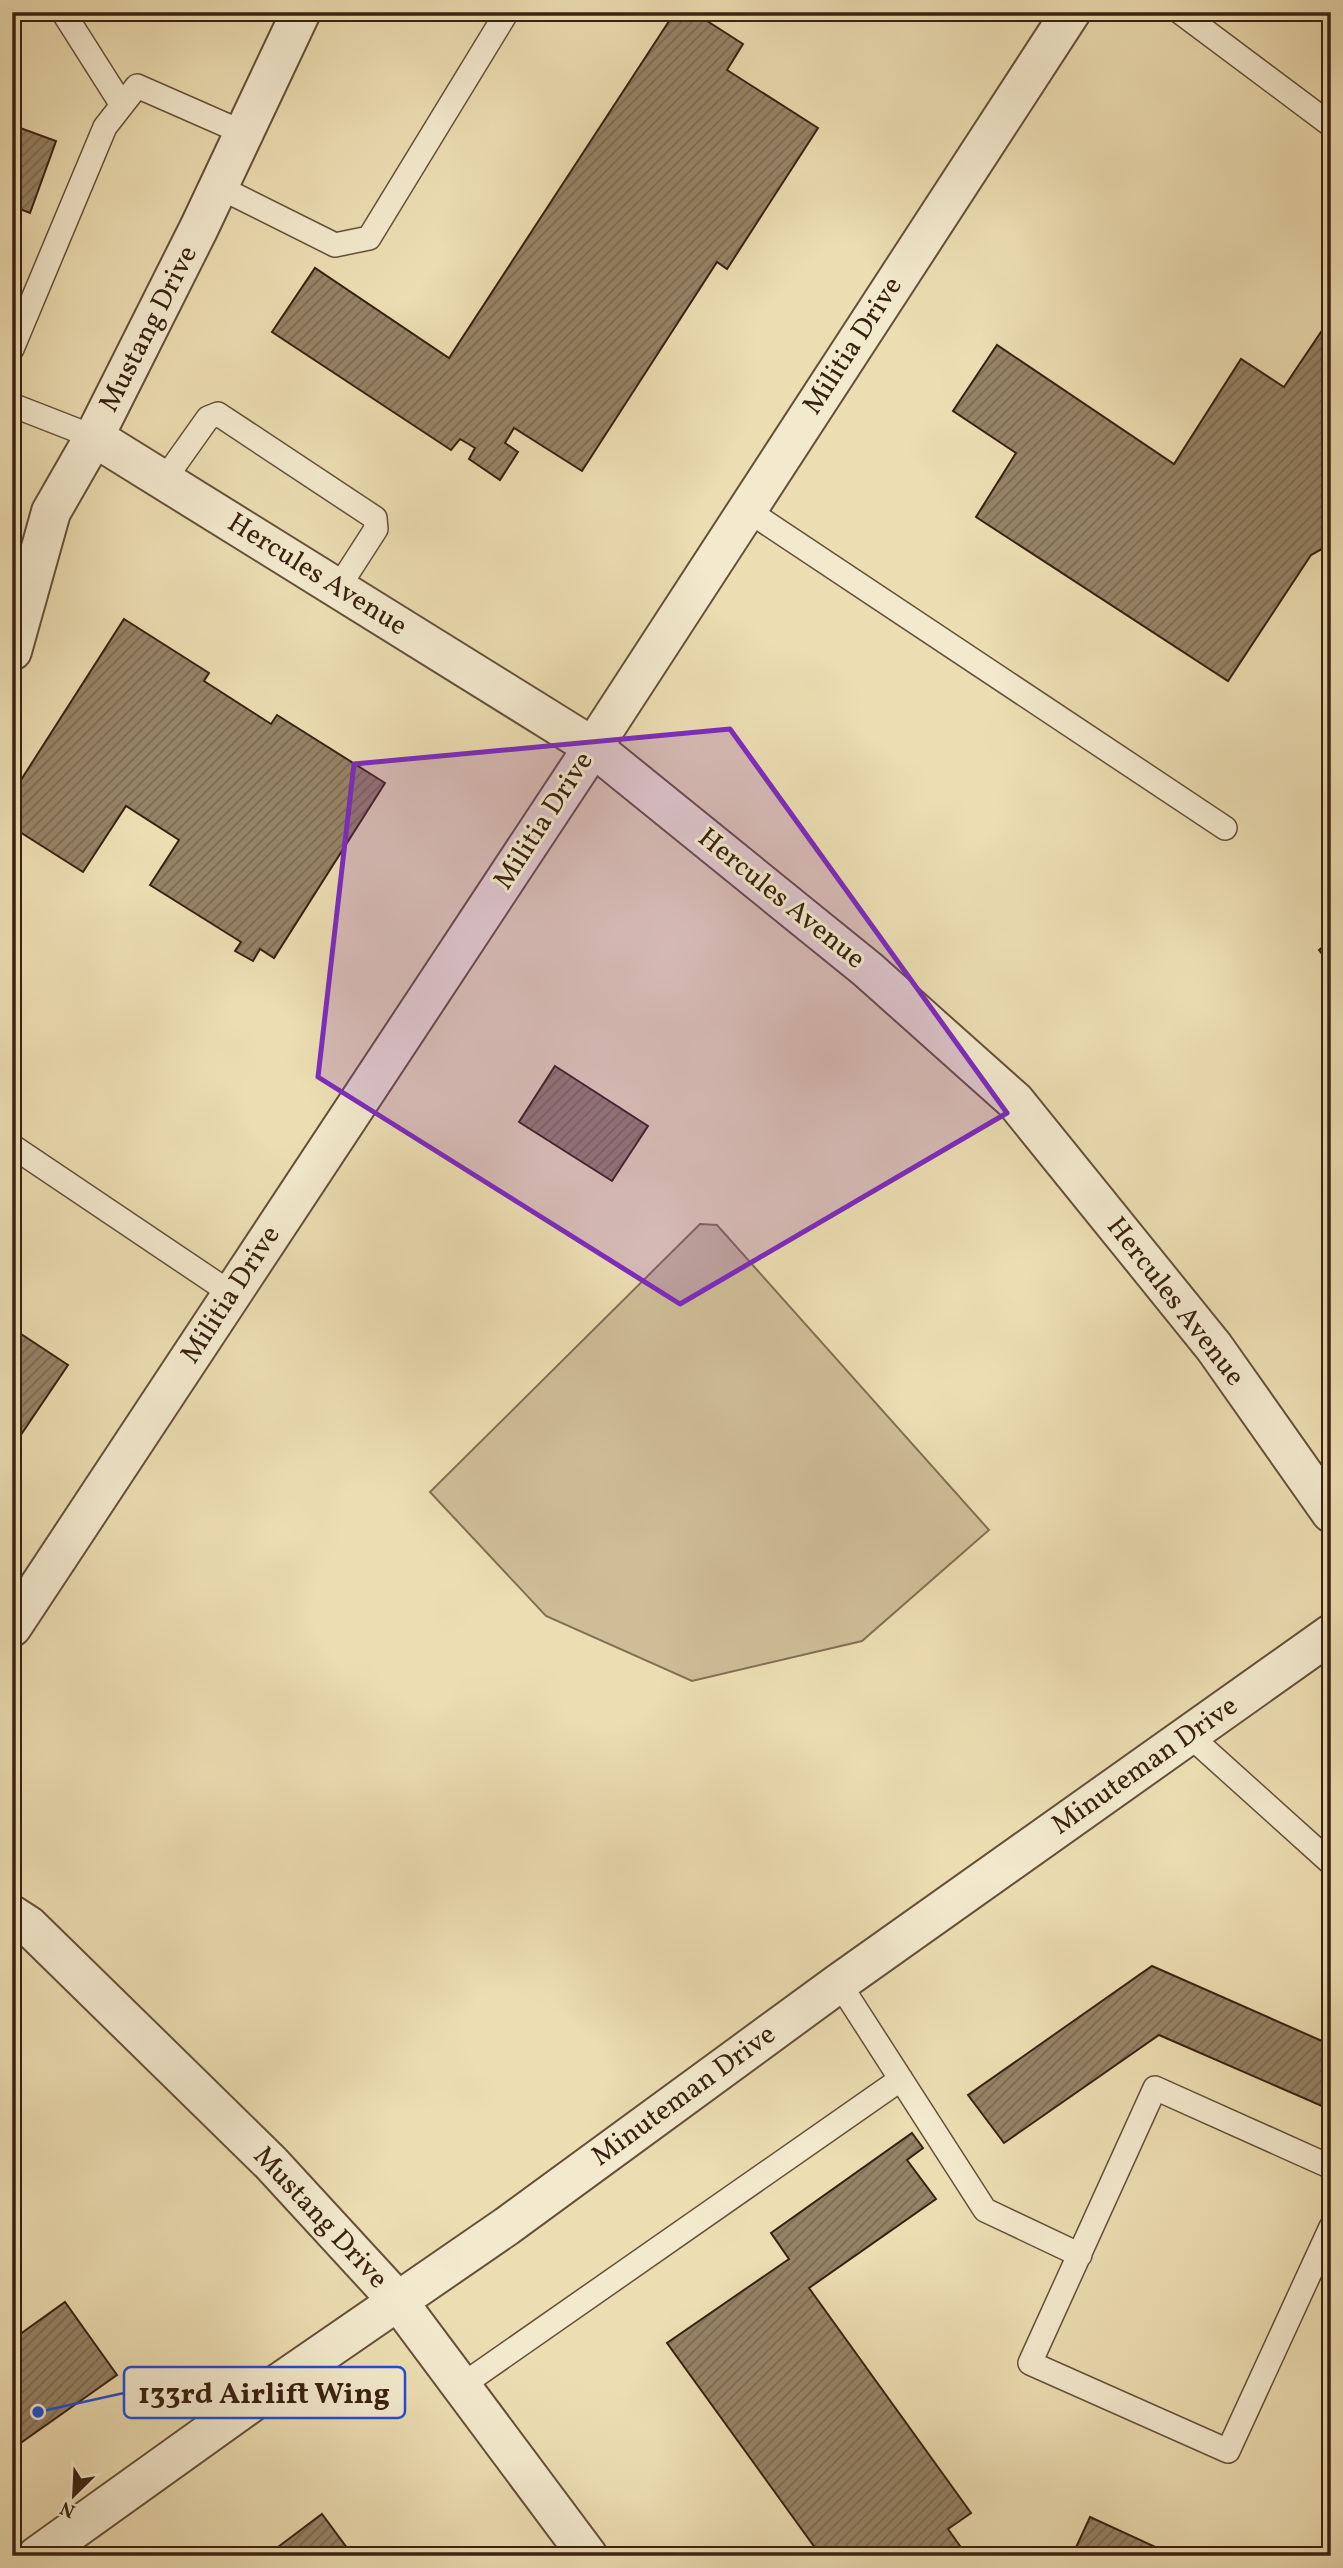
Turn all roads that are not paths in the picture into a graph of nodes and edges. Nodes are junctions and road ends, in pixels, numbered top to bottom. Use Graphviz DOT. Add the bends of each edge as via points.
graph roads {
  1 [pos="63,12"];
  2 [pos="301,12"];
  3 [pos="507,12"];
  4 [pos="1070,12"];
  5 [pos="1180,12"];
  6 [pos="122,105"];
  7 [pos="1331,125"];
  8 [pos="244,134"];
  9 [pos="219,187"];
  10 [pos="12,349"];
  11 [pos="12,405"];
  12 [pos="94,437"];
  13 [pos="164,481"];
  14 [pos="747,510"];
  15 [pos="338,588"];
  16 [pos="12,650"];
  17 [pos="593,747"];
  18 [pos="1225,828"];
  19 [pos="12,1146"];
  20 [pos="232,1294"];
  21 [pos="1331,1513"];
  22 [pos="12,1627"];
  23 [pos="1331,1634"];
  24 [pos="1189,1735"];
  25 [pos="1331,1863"];
  26 [pos="12,1915"];
  27 [pos="839,1983"];
  28 [pos="901,2079"];
  29 [pos="1331,2167"];
  30 [pos="1331,2227"];
  31 [pos="1080,2255"];
  32 [pos="397,2300"];
  33 [pos="461,2386"];
  34 [pos="37,2556"];
  35 [pos="588,2556"];
  1 -- 6 [label="lane"];
  2 -- 8 [label="street, Mustang Drive"];
  3 -- 9 [label="lane" via="369,238 335,245"];
  4 -- 14 [label="street, Militia Drive"];
  5 -- 7 [label="lane"];
  6 -- 8 [label="lane" via="137,86"];
  6 -- 10 [label="lane" via="106,127"];
  8 -- 9 [label="street, Mustang Drive"];
  9 -- 12 [label="street, Mustang Drive"];
  11 -- 12 [label="lane"];
  12 -- 13 [label="street, Hercules Avenue"];
  12 -- 16 [label="street, Mustang Drive" via="51,512"];
  13 -- 15 [label="street, Hercules Avenue"];
  13 -- 15 [label="lane" via="208,418 218,414 375,518 376,529"];
  14 -- 17 [label="street, Militia Drive"];
  14 -- 18 [label="lane"];
  15 -- 17 [label="street, Hercules Avenue"];
  17 -- 20 [label="street, Militia Drive"];
  17 -- 21 [label="street, Hercules Avenue" via="867,969 1015,1101 1214,1347"];
  19 -- 20 [label="lane"];
  20 -- 22 [label="street, Militia Drive"];
  23 -- 24 [label="street, Minuteman Drive"];
  24 -- 25 [label="lane"];
  24 -- 27 [label="street, Minuteman Drive"];
  26 -- 32 [label="street, Mustang Drive" via="29,1926 271,2163"];
  27 -- 28 [label="lane"];
  27 -- 32 [label="street, Minuteman Drive"];
  28 -- 31 [label="lane" via="985,2210"];
  28 -- 33 [label="lane"];
  29 -- 31 [label="lane" via="1155,2088"];
  30 -- 31 [label="lane" via="1228,2451 1030,2363"];
  32 -- 33 [label="street, Mustang Drive"];
  32 -- 34 [label="street, Minuteman Drive"];
  33 -- 35 [label="street, Mustang Drive"];
}
